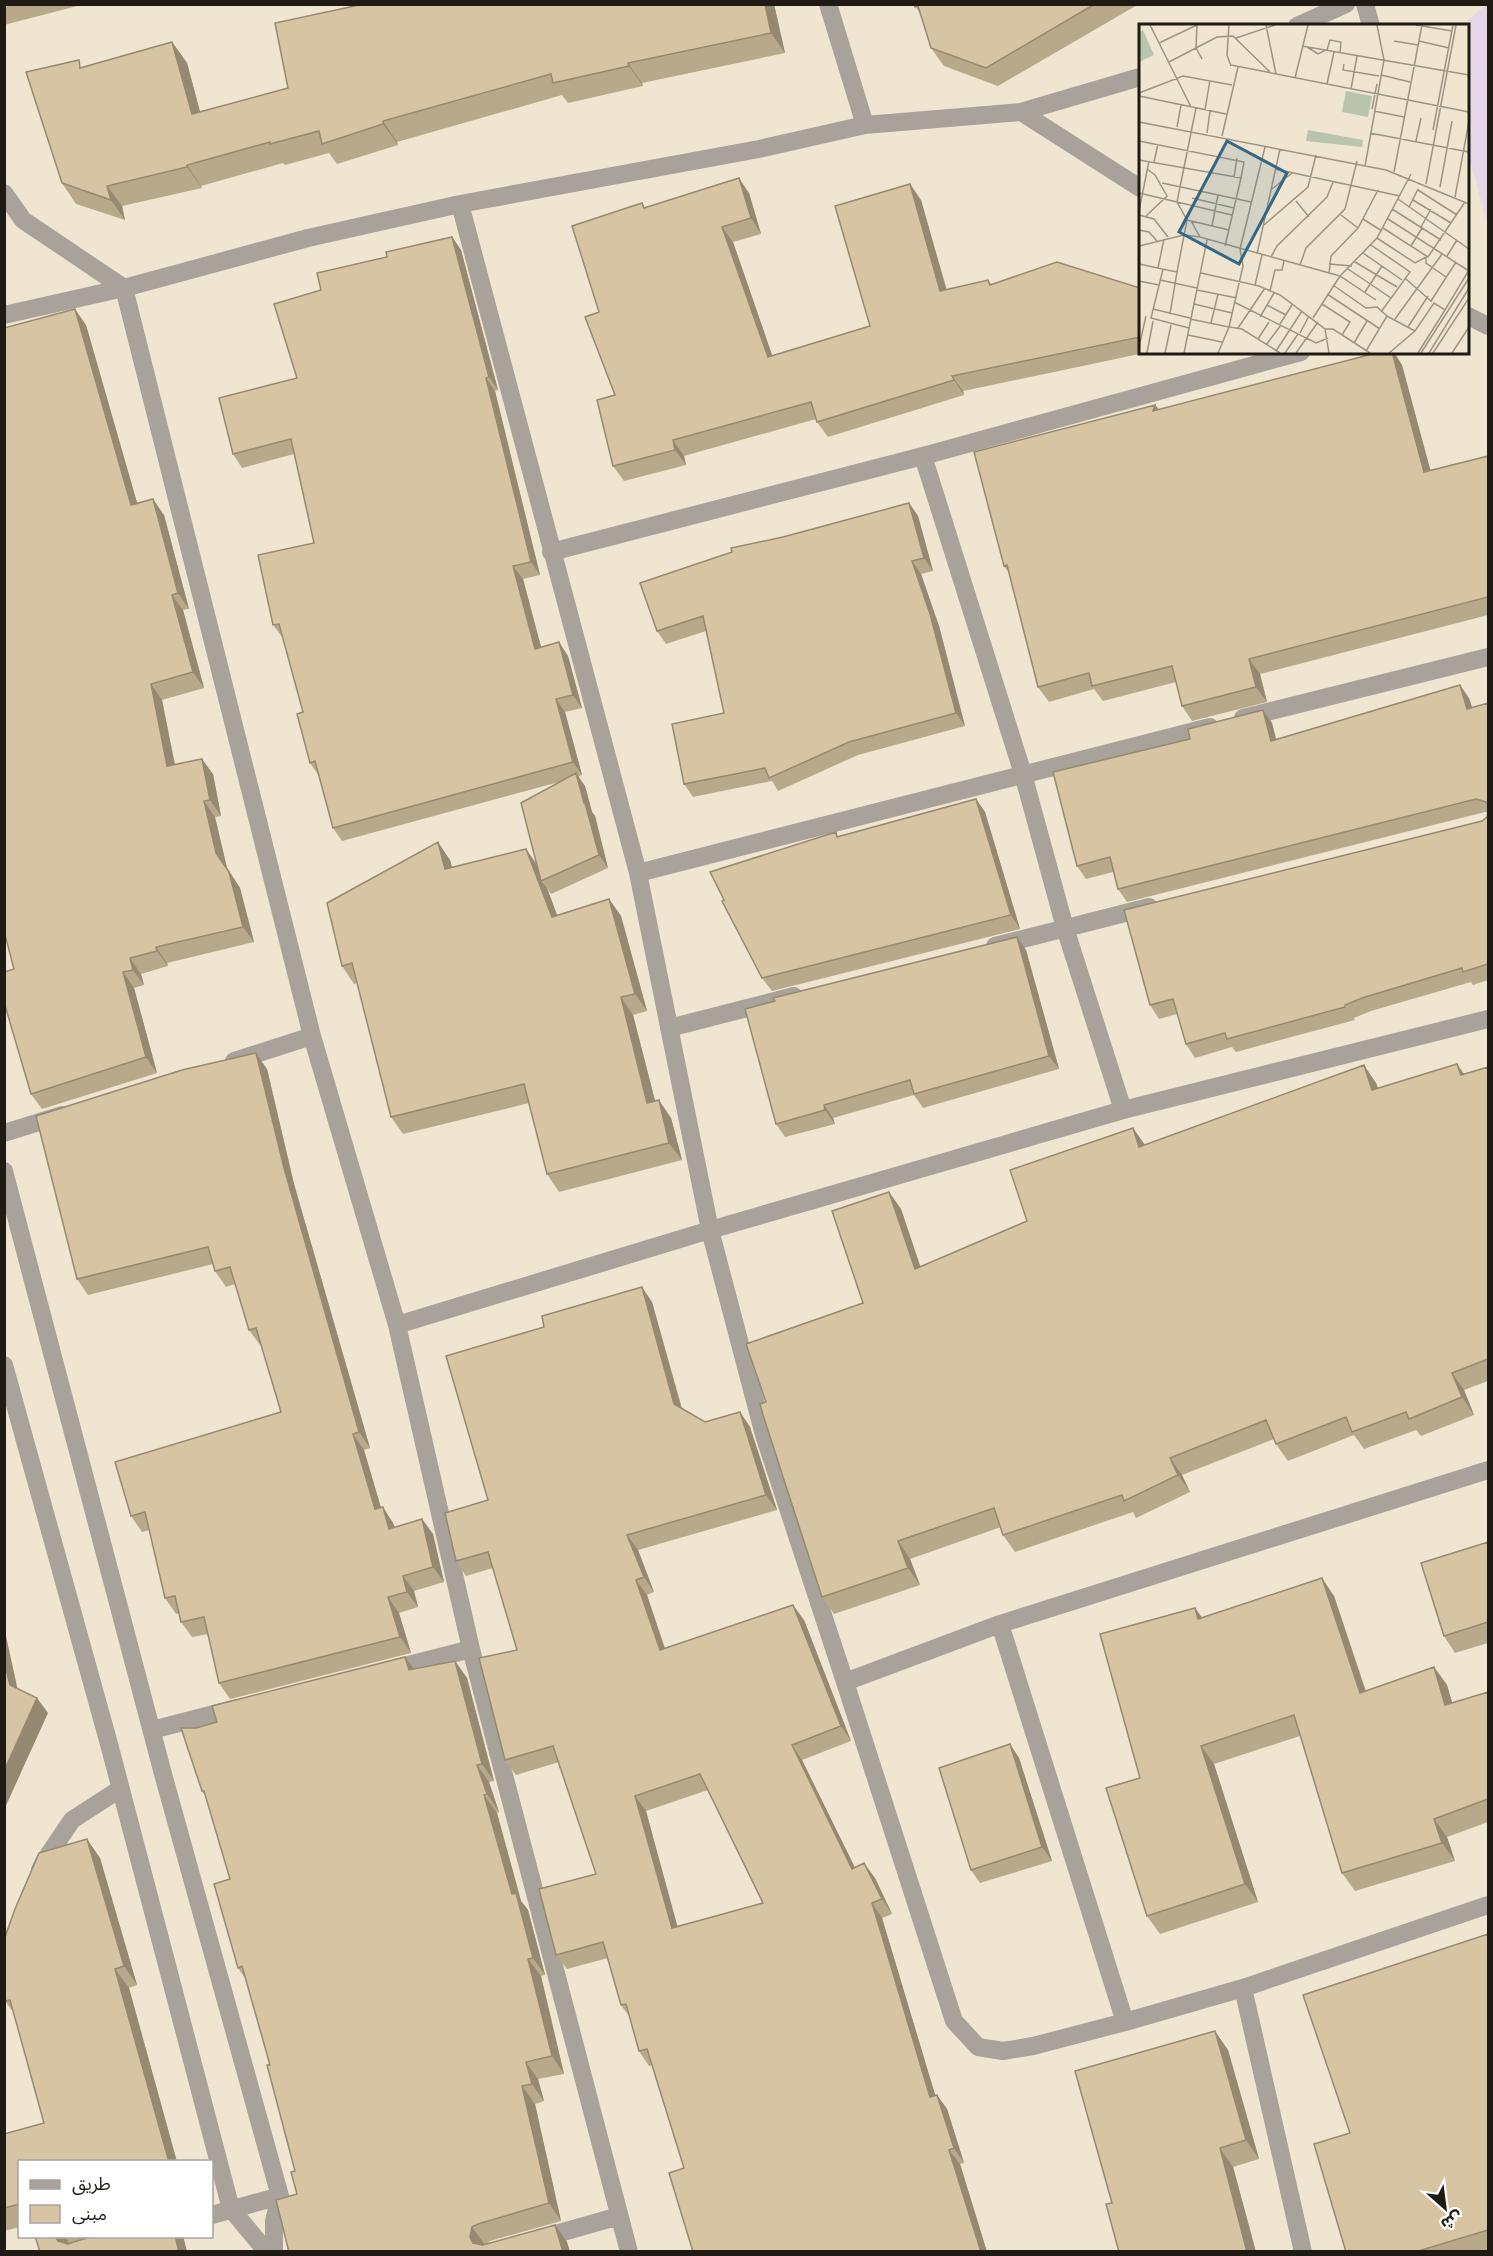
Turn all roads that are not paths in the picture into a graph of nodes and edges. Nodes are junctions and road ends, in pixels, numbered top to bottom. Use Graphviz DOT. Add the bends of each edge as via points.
graph roads {
  1 [pos="828,4"];
  2 [pos="1346,4"];
  3 [pos="1365,4"];
  4 [pos="1301,24"];
  5 [pos="1370,24"];
  6 [pos="1139,77"];
  7 [pos="1021,112"];
  8 [pos="865,125"];
  9 [pos="1139,187"];
  10 [pos="4,193"];
  11 [pos="460,204"];
  12 [pos="124,288"];
  13 [pos="4,315"];
  14 [pos="1469,317"];
  15 [pos="1488,326"];
  16 [pos="1294,354"];
  17 [pos="923,456"];
  18 [pos="551,552"];
  19 [pos="1488,657"];
  20 [pos="1023,774"];
  21 [pos="638,873"];
  22 [pos="1168,902"];
  23 [pos="1065,928"];
  24 [pos="975,951"];
  25 [pos="816,991"];
  26 [pos="1488,1019"];
  27 [pos="669,1028"];
  28 [pos="312,1036"];
  29 [pos="221,1065"];
  30 [pos="84,1108"];
  31 [pos="1123,1110"];
  32 [pos="4,1133"];
  33 [pos="4,1170"];
  34 [pos="710,1230"];
  35 [pos="397,1325"];
  36 [pos="4,1365"];
  37 [pos="1488,1470"];
  38 [pos="1000,1624"];
  39 [pos="471,1649"];
  40 [pos="369,1675"];
  41 [pos="845,1682"];
  42 [pos="255,1704"];
  43 [pos="152,1730"];
  44 [pos="120,1789"];
  45 [pos="36,1881"];
  46 [pos="1488,1905"];
  47 [pos="1243,1988"];
  48 [pos="1125,2022"];
  49 [pos="280,2196"];
  50 [pos="231,2209"];
  51 [pos="213,2215"];
  52 [pos="619,2216"];
  53 [pos="267,2252"];
  54 [pos="274,2252"];
  55 [pos="493,2252"];
  56 [pos="629,2252"];
  57 [pos="1303,2252"];
  1 -- 8 [label="street"];
  2 -- 4 [label="street"];
  3 -- 5 [label="street"];
  6 -- 7 [label="street"];
  7 -- 8 [label="street"];
  7 -- 9 [label="street"];
  8 -- 11 [label="street"];
  10 -- 12 [label="street" via="23,220"];
  11 -- 12 [label="street" via="308,238"];
  11 -- 18 [label="street"];
  12 -- 13 [label="street"];
  12 -- 28 [label="street"];
  14 -- 15 [label="street"];
  16 -- 17 [label="street"];
  17 -- 18 [label="street"];
  17 -- 20 [label="street"];
  18 -- 21 [label="street"];
  19 -- 20 [label="street"];
  20 -- 21 [label="street"];
  20 -- 23 [label="street"];
  21 -- 27 [label="street"];
  22 -- 23 [label="street"];
  23 -- 24 [label="street"];
  23 -- 31 [label="street"];
  25 -- 27 [label="street"];
  26 -- 31 [label="street"];
  27 -- 34 [label="street"];
  28 -- 29 [label="street"];
  28 -- 35 [label="street"];
  30 -- 32 [label="street"];
  31 -- 34 [label="street"];
  33 -- 43 [label="street"];
  34 -- 35 [label="street"];
  34 -- 41 [label="street" via="764,1435"];
  35 -- 39 [label="street"];
  36 -- 44 [label="street"];
  37 -- 38 [label="street"];
  38 -- 41 [label="street"];
  38 -- 48 [label="street"];
  39 -- 40 [label="street"];
  39 -- 52 [label="street"];
  41 -- 48 [label="street" via="954,2021 978,2047 1003,2051"];
  42 -- 43 [label="street"];
  43 -- 49 [label="street"];
  44 -- 45 [label="street" via="72,1820"];
  44 -- 50 [label="street"];
  46 -- 47 [label="street"];
  47 -- 48 [label="street"];
  47 -- 57 [label="street"];
  49 -- 50 [label="street"];
  49 -- 54 [label="street" via="274,2221"];
  50 -- 51 [label="street"];
  50 -- 53 [label="street"];
  52 -- 55 [label="street"];
  52 -- 56 [label="street"];
}
